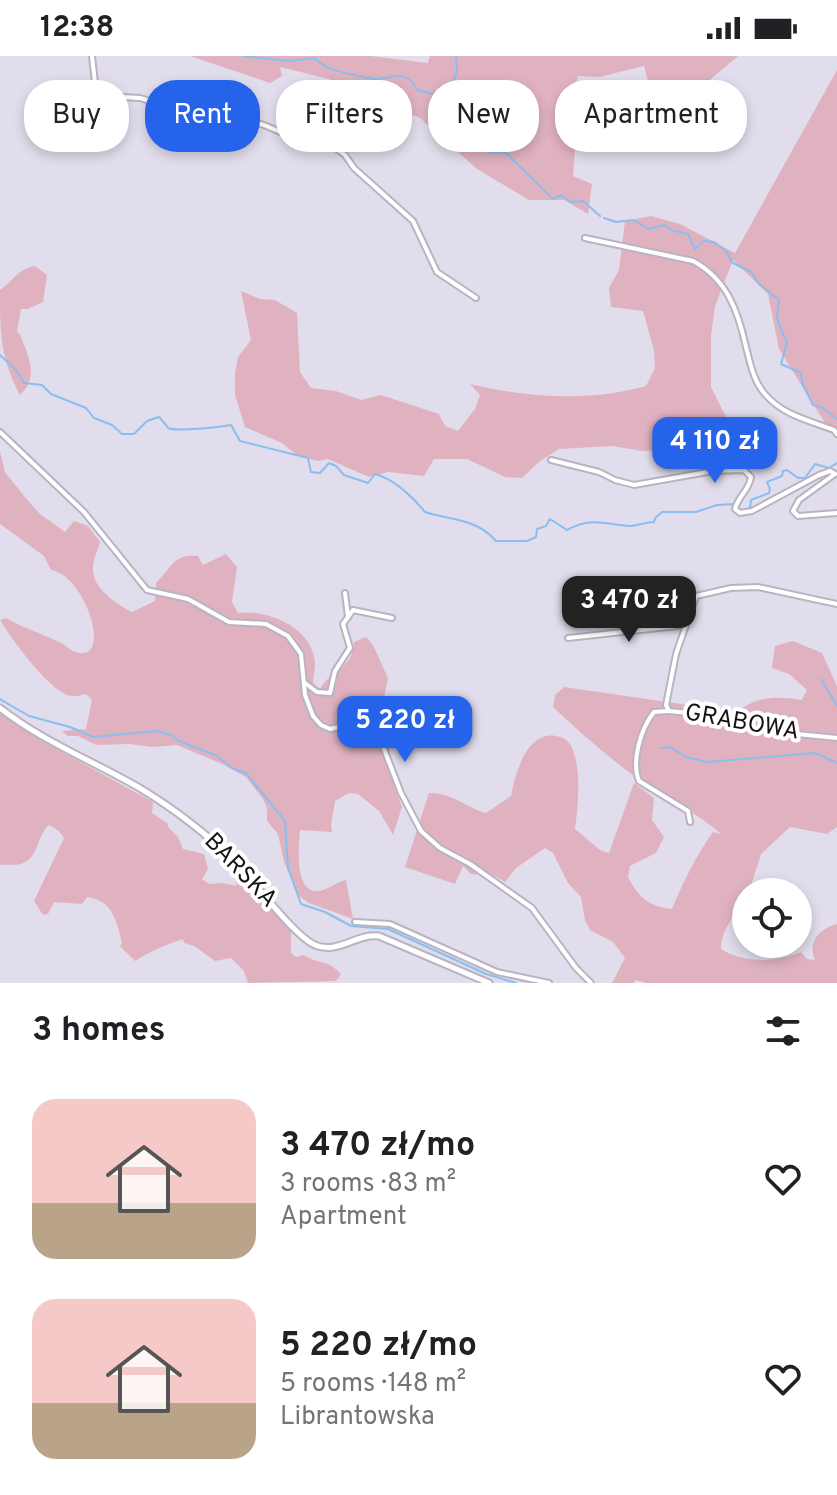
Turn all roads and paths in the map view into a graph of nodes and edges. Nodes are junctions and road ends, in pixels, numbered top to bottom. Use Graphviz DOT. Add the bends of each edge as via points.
graph roads {
  1 [pos="92,56"];
  2 [pos="585,238"];
  3 [pos="476,298"];
  4 [pos="0,432"];
  5 [pos="837,434"];
  6 [pos="551,460"];
  7 [pos="836,474"];
  8 [pos="837,513"];
  9 [pos="345,593"];
  10 [pos="837,604"];
  11 [pos="348,617"];
  12 [pos="392,618"];
  13 [pos="686,625"];
  14 [pos="568,638"];
  15 [pos="305,683"];
  16 [pos="0,708"];
  17 [pos="669,711"];
  18 [pos="837,738"];
  19 [pos="690,822"];
  20 [pos="355,922"];
  21 [pos="489,983"];
  22 [pos="549,983"];
  23 [pos="591,983"];
  1 -- 3 [label="street" via="96,92 103,96 215,112 290,136 325,140 413,221 437,272"];
  2 -- 5 [label="street" via="704,267 728,292 763,392 792,416"];
  4 -- 15 [label="street" via="84,512 142,586 188,599 229,622 266,624 288,636 301,654"];
  6 -- 7 [label="street" via="634,485 744,470 751,477 749,489 737,502 740,513 819,475"];
  7 -- 8 [label="street" via="799,500 793,511 798,516"];
  9 -- 11 [label="street"];
  10 -- 13 [label="street, GRABOWA" via="758,587 731,588 696,596"];
  11 -- 12 [label="street" via="353,610"];
  11 -- 15 [label="street" via="343,624 350,648 335,671 330,693"];
  13 -- 14 [label="street"];
  13 -- 17 [label="street, GRABOWA" via="668,692"];
  15 -- 23 [label="street" via="308,705 321,725 365,727 379,736 421,831 532,908"];
  16 -- 21 [label="street, BARSKA" via="188,820 311,944 331,948 379,936"];
  17 -- 18 [label="street, GRABOWA" via="729,717 758,730"];
  17 -- 19 [label="street" via="654,712 648,721 637,752 636,776 688,811"];
  20 -- 22 [label="street" via="390,924 497,972"];
}
